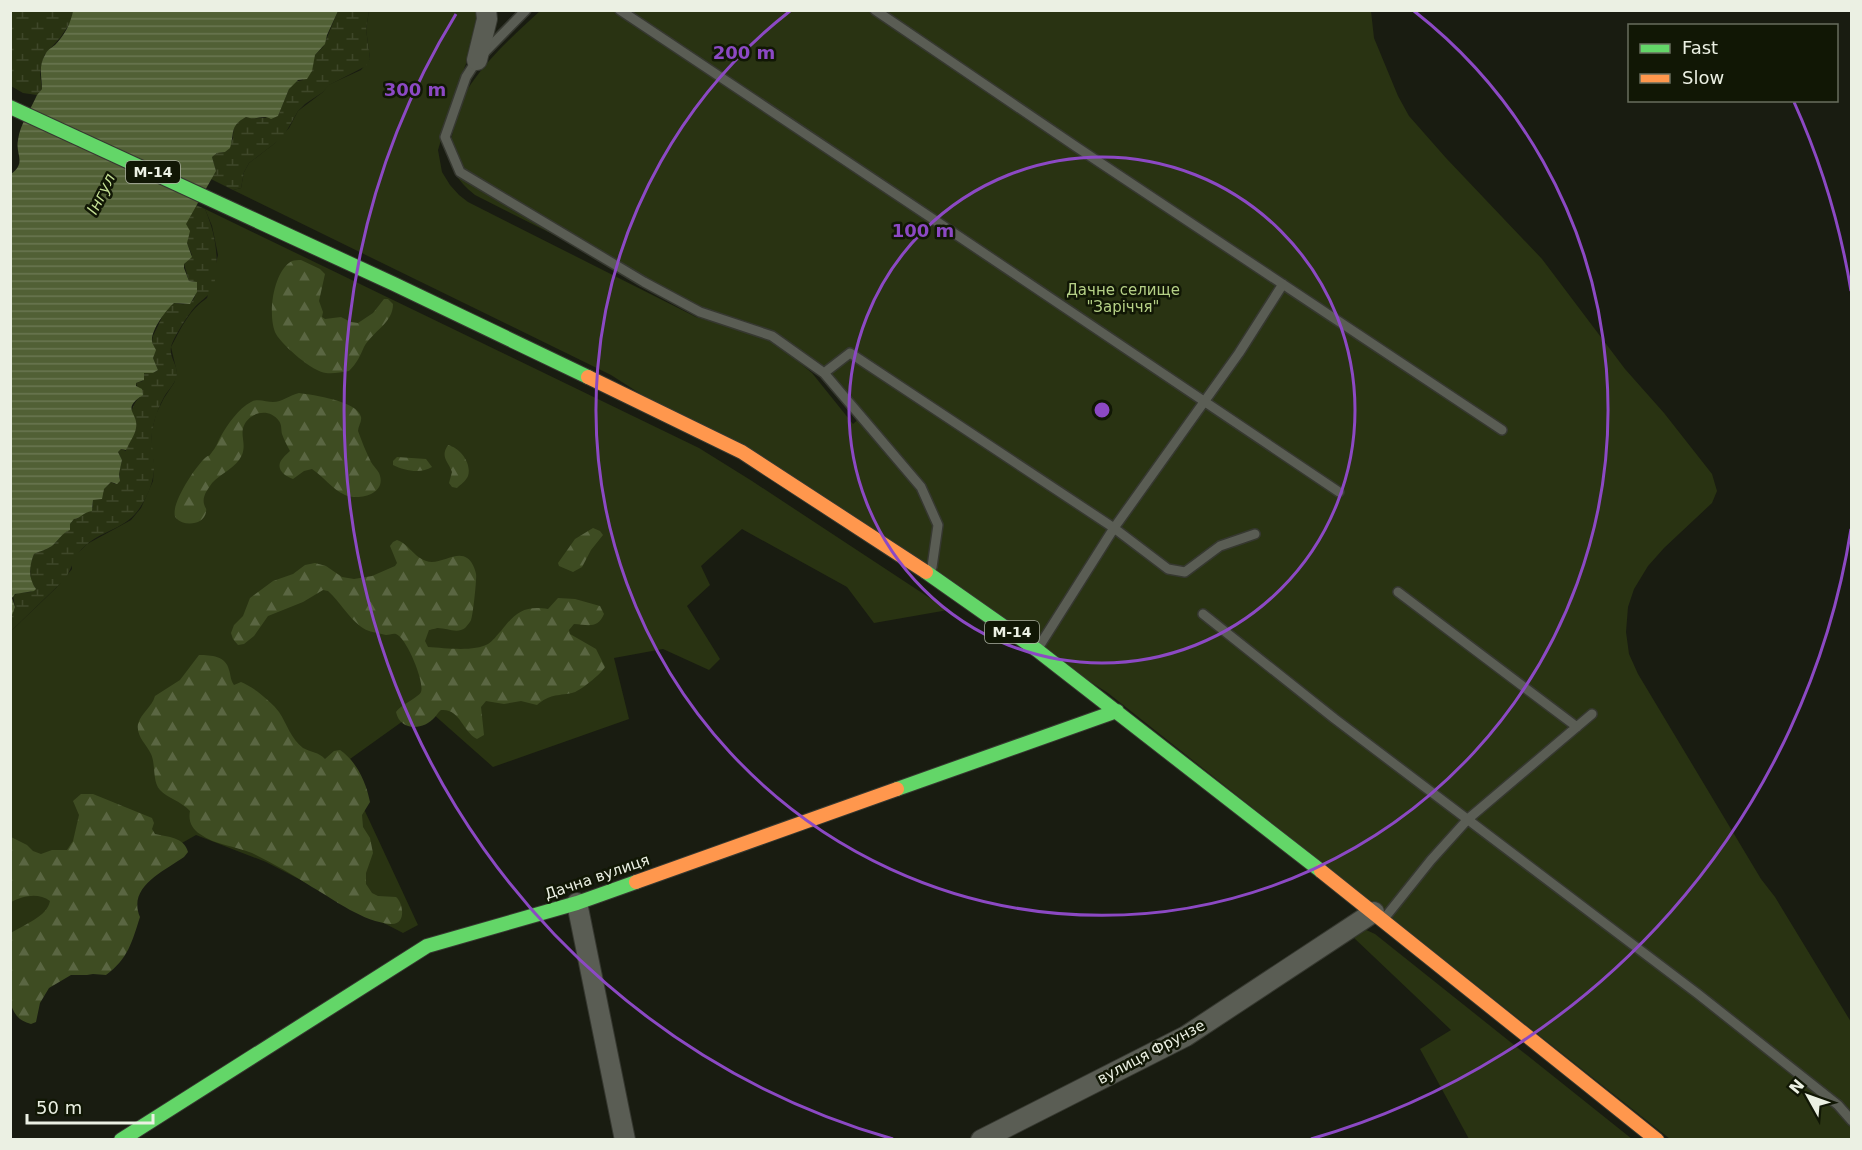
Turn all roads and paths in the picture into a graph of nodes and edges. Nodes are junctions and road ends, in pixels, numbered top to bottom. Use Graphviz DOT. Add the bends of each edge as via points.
graph roads {
  1 [pos="486,10"];
  2 [pos="526,10"];
  3 [pos="620,10"];
  4 [pos="875,10"];
  5 [pos="477,60"];
  6 [pos="10,107"];
  7 [pos="1283,284"];
  8 [pos="824,373"];
  9 [pos="1204,402"];
  10 [pos="1502,430"];
  11 [pos="1338,492"];
  12 [pos="1114,528"];
  13 [pos="1255,534"];
  14 [pos="931,575"];
  15 [pos="1398,592"];
  16 [pos="1203,614"];
  17 [pos="1037,650"];
  18 [pos="1116,711"];
  19 [pos="1592,714"];
  20 [pos="1577,727"];
  21 [pos="1468,819"];
  22 [pos="577,903"];
  23 [pos="1379,916"];
  24 [pos="1851,1121"];
  25 [pos="121,1140"];
  26 [pos="625,1140"];
  27 [pos="981,1140"];
  28 [pos="1657,1140"];
  1 -- 5 [label="street"];
  2 -- 5 [label="lane"];
  3 -- 9 [label="lane"];
  4 -- 7 [label="lane"];
  5 -- 8 [label="lane" via="466,78 445,137 460,172 644,282 700,312 772,336"];
  6 -- 14 [label="main road, М-14" via="295,237 742,452"];
  7 -- 9 [label="lane"];
  7 -- 10 [label="lane"];
  8 -- 12 [label="lane" via="850,353"];
  8 -- 14 [label="lane" via="921,487 938,525"];
  9 -- 11 [label="lane"];
  9 -- 12 [label="lane"];
  12 -- 13 [label="lane" via="1168,569 1185,572 1220,546"];
  12 -- 17 [label="lane"];
  14 -- 17 [label="main road, М-14"];
  15 -- 20 [label="lane"];
  16 -- 21 [label="lane"];
  17 -- 18 [label="main road, М-14"];
  18 -- 22 [label="main road, Дачна вулиця"];
  18 -- 23 [label="main road, М-14"];
  19 -- 20 [label="lane"];
  20 -- 21 [label="lane"];
  21 -- 23 [label="lane"];
  21 -- 24 [label="lane" via="1698,993 1838,1105"];
  22 -- 25 [label="main road, Дачна вулиця" via="427,946"];
  22 -- 26 [label="street"];
  23 -- 27 [label="street, вулиця Фрунзе" via="1185,1036"];
  23 -- 28 [label="main road, М-14"];
}
